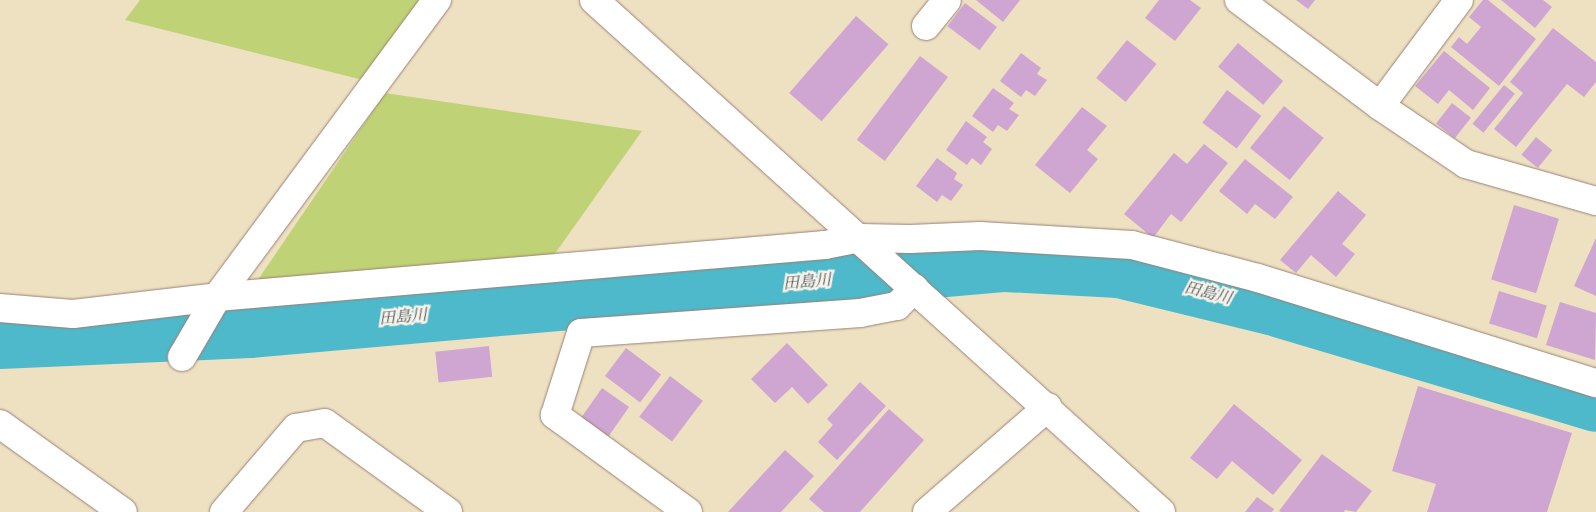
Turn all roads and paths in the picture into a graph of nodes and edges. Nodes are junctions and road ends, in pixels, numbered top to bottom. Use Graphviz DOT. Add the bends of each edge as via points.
graph roads {
  1 [pos="437,0"];
  2 [pos="594,0"];
  3 [pos="947,0"];
  4 [pos="1239,0"];
  5 [pos="1459,0"];
  6 [pos="926,26"];
  7 [pos="1380,106"];
  8 [pos="1596,201"];
  9 [pos="860,238"];
  10 [pos="915,288"];
  11 [pos="217,296"];
  12 [pos="0,308"];
  13 [pos="182,357"];
  14 [pos="1596,383"];
  15 [pos="1048,407"];
  16 [pos="0,424"];
  17 [pos="123,512"];
  18 [pos="224,512"];
  19 [pos="448,512"];
  20 [pos="688,512"];
  21 [pos="927,512"];
  22 [pos="1161,512"];
  1 -- 11 [label="street"];
  2 -- 9 [label="street"];
  3 -- 6 [label="street"];
  4 -- 7 [label="street"];
  5 -- 7 [label="street"];
  7 -- 8 [label="street" via="1466,164"];
  9 -- 10 [label="street"];
  9 -- 11 [label="street" via="826,245"];
  9 -- 14 [label="street" via="980,236 1132,245 1258,278"];
  10 -- 15 [label="street"];
  10 -- 20 [label="street" via="897,306 860,313 581,333 555,415"];
  11 -- 12 [label="street" via="73,314"];
  11 -- 13 [label="street"];
  15 -- 21 [label="street"];
  15 -- 22 [label="street"];
  16 -- 17 [label="street"];
  18 -- 19 [label="street" via="296,428 325,424"];
}
